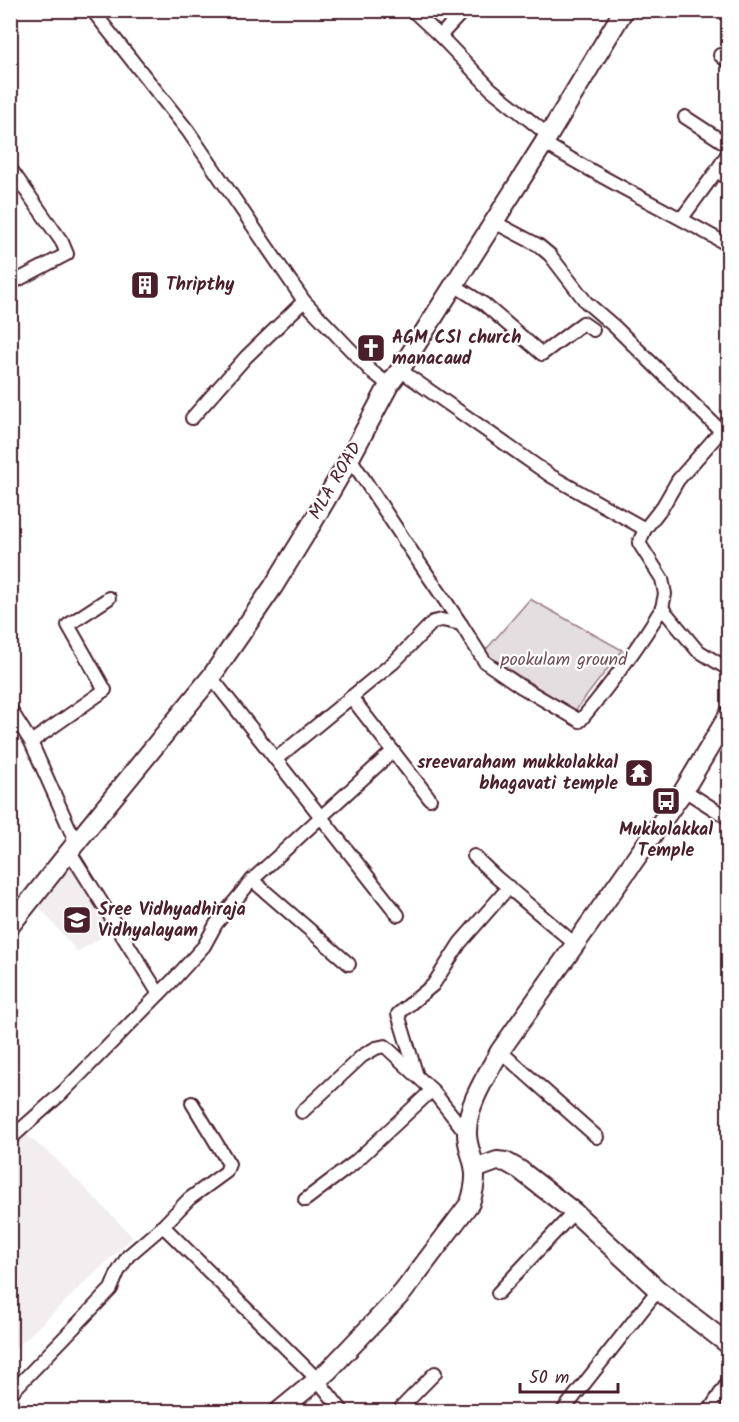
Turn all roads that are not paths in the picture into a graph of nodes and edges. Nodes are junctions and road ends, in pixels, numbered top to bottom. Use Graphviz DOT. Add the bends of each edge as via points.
graph roads {
  1 [pos="92,10"];
  2 [pos="412,10"];
  3 [pos="464,10"];
  4 [pos="624,10"];
  5 [pos="440,36"];
  6 [pos="685,117"];
  7 [pos="546,139"];
  8 [pos="729,145"];
  9 [pos="729,153"];
  10 [pos="10,168"];
  11 [pos="717,171"];
  12 [pos="729,179"];
  13 [pos="682,218"];
  14 [pos="494,222"];
  15 [pos="729,245"];
  16 [pos="10,284"];
  17 [pos="454,285"];
  18 [pos="304,301"];
  19 [pos="593,330"];
  20 [pos="400,370"];
  21 [pos="388,385"];
  22 [pos="192,418"];
  23 [pos="725,427"];
  24 [pos="350,458"];
  25 [pos="645,529"];
  26 [pos="109,598"];
  27 [pos="662,608"];
  28 [pos="461,624"];
  29 [pos="729,669"];
  30 [pos="211,677"];
  31 [pos="351,697"];
  32 [pos="10,709"];
  33 [pos="729,716"];
  34 [pos="31,742"];
  35 [pos="393,751"];
  36 [pos="276,759"];
  37 [pos="684,790"];
  38 [pos="430,799"];
  39 [pos="321,817"];
  40 [pos="729,818"];
  41 [pos="73,848"];
  42 [pos="474,856"];
  43 [pos="252,880"];
  44 [pos="509,887"];
  45 [pos="398,915"];
  46 [pos="10,926"];
  47 [pos="575,944"];
  48 [pos="349,964"];
  49 [pos="159,994"];
  50 [pos="500,1051"];
  51 [pos="417,1076"];
  52 [pos="432,1090"];
  53 [pos="192,1102"];
  54 [pos="302,1112"];
  55 [pos="467,1134"];
  56 [pos="597,1137"];
  57 [pos="10,1139"];
  58 [pos="475,1169"];
  59 [pos="305,1200"];
  60 [pos="574,1212"];
  61 [pos="163,1226"];
  62 [pos="658,1290"];
  63 [pos="498,1293"];
  64 [pos="729,1344"];
  65 [pos="435,1373"];
  66 [pos="317,1379"];
  67 [pos="729,1382"];
  68 [pos="10,1394"];
  69 [pos="709,1411"];
  70 [pos="278,1412"];
  71 [pos="342,1412"];
  72 [pos="397,1412"];
  73 [pos="561,1412"];
  1 -- 18 [label="street" via="188,131"];
  2 -- 5 [label="street"];
  3 -- 5 [label="street"];
  4 -- 7 [label="street, MLA ROAD"];
  5 -- 7 [label="street"];
  6 -- 8 [label="street"];
  7 -- 13 [label="street" via="578,164"];
  7 -- 14 [label="street, MLA ROAD"];
  9 -- 11 [label="street"];
  10 -- 16 [label="street" via="67,254"];
  11 -- 12 [label="street"];
  11 -- 13 [label="street"];
  13 -- 15 [label="street"];
  14 -- 17 [label="street, MLA ROAD"];
  14 -- 23 [label="street" via="550,255 586,302"];
  17 -- 19 [label="street" via="484,304 542,354 583,323"];
  17 -- 20 [label="street, MLA ROAD"];
  18 -- 21 [label="street"];
  18 -- 22 [label="street" via="246,357"];
  20 -- 21 [label="street, MLA ROAD"];
  20 -- 25 [label="street" via="551,476"];
  21 -- 24 [label="street, MLA ROAD"];
  23 -- 25 [label="street" via="678,480"];
  24 -- 28 [label="street"];
  24 -- 30 [label="street, MLA ROAD" via="273,587"];
  25 -- 27 [label="street" via="639,543 662,579"];
  26 -- 34 [label="street" via="68,626 105,690"];
  27 -- 28 [label="street" via="580,721 485,662"];
  27 -- 29 [label="street" via="697,650"];
  28 -- 31 [label="street" via="433,622 394,662"];
  30 -- 36 [label="street"];
  30 -- 41 [label="street, MLA ROAD"];
  31 -- 35 [label="street"];
  31 -- 36 [label="street"];
  32 -- 34 [label="street"];
  33 -- 37 [label="street"];
  34 -- 41 [label="street"];
  35 -- 38 [label="street"];
  35 -- 39 [label="street"];
  36 -- 39 [label="street"];
  37 -- 40 [label="street"];
  37 -- 47 [label="street"];
  39 -- 43 [label="street"];
  39 -- 45 [label="street"];
  41 -- 46 [label="street, MLA ROAD"];
  41 -- 49 [label="street"];
  42 -- 44 [label="street"];
  43 -- 48 [label="street"];
  43 -- 49 [label="street" via="216,924 204,946"];
  44 -- 47 [label="street"];
  44 -- 51 [label="street" via="460,943 432,985 398,1014"];
  47 -- 50 [label="street"];
  49 -- 57 [label="street" via="63,1092"];
  50 -- 55 [label="street" via="472,1105"];
  50 -- 56 [label="street"];
  51 -- 52 [label="street"];
  51 -- 54 [label="street" via="386,1046 376,1048 362,1056"];
  52 -- 55 [label="street"];
  52 -- 59 [label="street" via="354,1162"];
  53 -- 61 [label="street" via="229,1164 226,1172 189,1199"];
  55 -- 58 [label="street"];
  58 -- 60 [label="street" via="506,1162"];
  58 -- 66 [label="street" via="470,1203 403,1292"];
  60 -- 62 [label="street"];
  60 -- 63 [label="street"];
  61 -- 66 [label="street"];
  61 -- 68 [label="street" via="128,1256 111,1289"];
  62 -- 64 [label="street"];
  62 -- 73 [label="street"];
  65 -- 72 [label="street"];
  66 -- 70 [label="street"];
  66 -- 71 [label="street"];
  67 -- 69 [label="street"];
}
